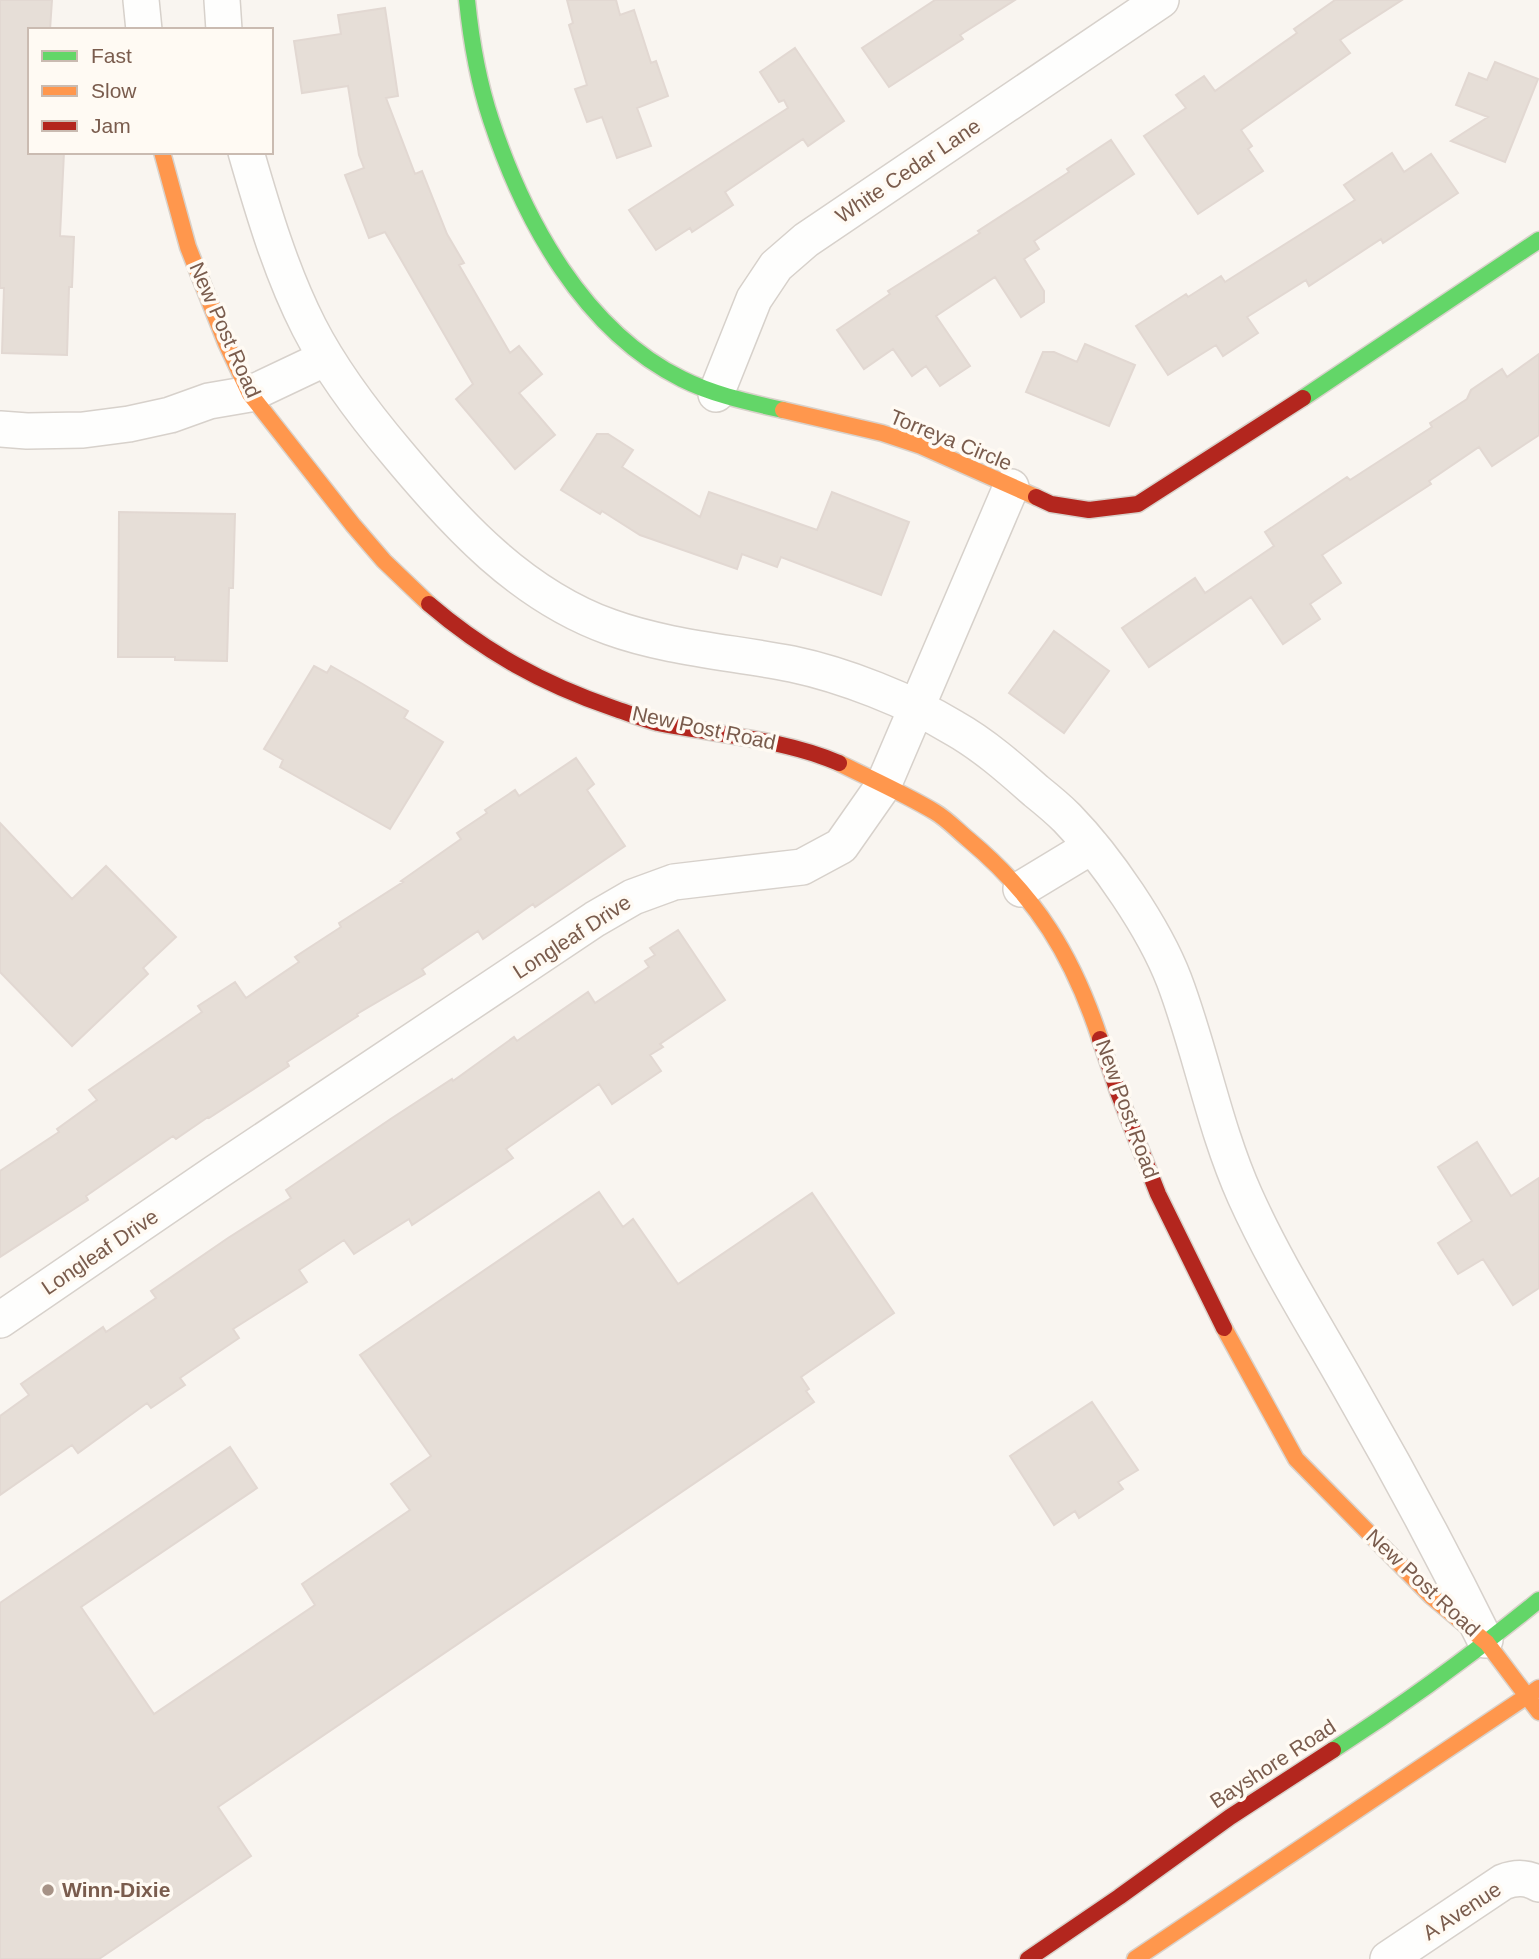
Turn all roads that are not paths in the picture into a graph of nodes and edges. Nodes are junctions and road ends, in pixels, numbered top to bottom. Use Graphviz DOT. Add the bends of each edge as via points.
graph roads {
  1 [pos="142,0"];
  2 [pos="222,0"];
  3 [pos="467,0"];
  4 [pos="1161,0"];
  5 [pos="144,28"];
  6 [pos="224,28"];
  7 [pos="163,154"];
  8 [pos="247,154"];
  9 [pos="1539,240"];
  10 [pos="326,358"];
  11 [pos="250,394"];
  12 [pos="716,394"];
  13 [pos="0,429"];
  14 [pos="1011,487"];
  15 [pos="916,708"];
  16 [pos="883,786"];
  17 [pos="1092,846"];
  18 [pos="1021,889"];
  19 [pos="0,1320"];
  20 [pos="1539,1600"];
  21 [pos="1487,1643"];
  22 [pos="1533,1692"];
  23 [pos="1539,1712"];
  24 [pos="1539,1884"];
  25 [pos="1028,1959"];
  26 [pos="1135,1959"];
  27 [pos="1388,1959"];
  1 -- 5 [label="street"];
  2 -- 6 [label="street"];
  3 -- 12 [label="street, Torreya Circle" via="490,118 530,215 557,260 615,331 680,378"];
  4 -- 12 [label="street, White Cedar Lane" via="806,240 776,266 754,299"];
  7 -- 11 [label="street, New Post Road" via="188,247"];
  8 -- 10 [label="street, New Post Road" via="283,265"];
  9 -- 14 [label="street, Torreya Circle" via="1138,504 1088,510 1051,504"];
  10 -- 11 [label="street"];
  10 -- 15 [label="street, New Post Road" via="373,425 436,501 512,572 558,602 609,626 663,641 797,665 872,688"];
  11 -- 13 [label="street" via="129,424 83,430"];
  11 -- 16 [label="street, New Post Road" via="384,561 451,623 489,650 575,695 655,722 796,748 837,762"];
  12 -- 14 [label="street, Torreya Circle" via="882,433"];
  14 -- 15 [label="street, Longleaf Drive"];
  15 -- 16 [label="street, Longleaf Drive"];
  15 -- 17 [label="street, New Post Road" via="955,728 1000,760 1066,816"];
  16 -- 18 [label="street, New Post Road" via="937,813"];
  16 -- 19 [label="street, Longleaf Drive" via="841,846 802,867 674,882 623,902"];
  17 -- 18 [label="street"];
  17 -- 21 [label="street, New Post Road" via="1156,942 1174,980 1245,1196"];
  18 -- 21 [label="street, New Post Road" via="1051,929 1072,968 1158,1194 1229,1339 1296,1459 1431,1596"];
  20 -- 21 [label="street, Bayshore Road"];
  21 -- 22 [label="street"];
  21 -- 25 [label="street, Bayshore Road"];
  22 -- 23 [label="street"];
  22 -- 26 [label="street"];
  24 -- 27 [label="street, A Avenue" via="1526,1878 1503,1882"];
}
